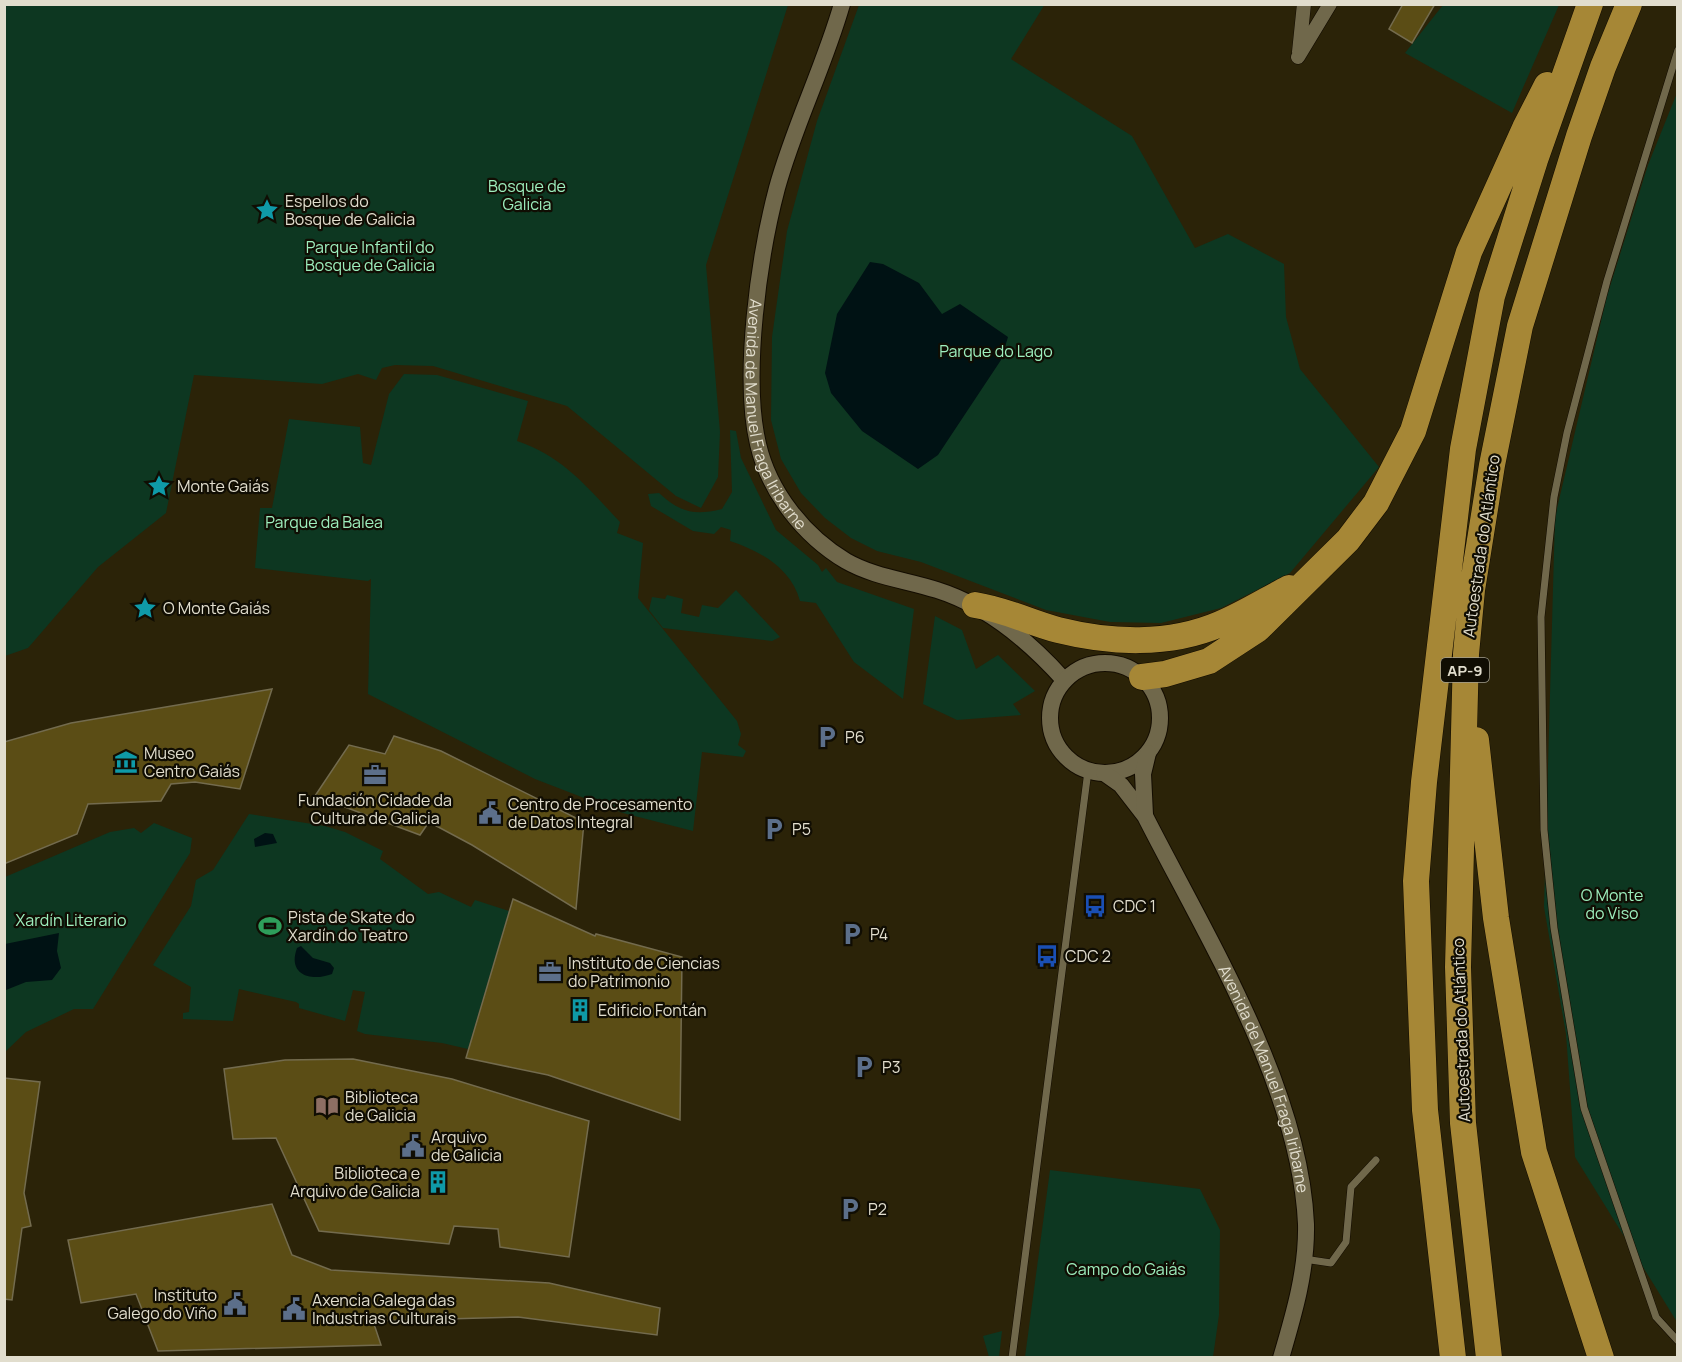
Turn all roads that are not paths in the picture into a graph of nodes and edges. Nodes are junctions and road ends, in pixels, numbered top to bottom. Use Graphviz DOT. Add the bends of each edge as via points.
graph roads {
  1 [pos="842,4"];
  2 [pos="1304,4"];
  3 [pos="1330,4"];
  4 [pos="1589,4"];
  5 [pos="1629,4"];
  6 [pos="1677,50"];
  7 [pos="1313,576"];
  8 [pos="975,605"];
  9 [pos="1466,654"];
  10 [pos="1142,677"];
  11 [pos="1064,680"];
  12 [pos="1148,753"];
  13 [pos="1096,772"];
  14 [pos="1145,816"];
  15 [pos="1376,1160"];
  16 [pos="1304,1259"];
  17 [pos="1677,1341"];
  18 [pos="1012,1358"];
  19 [pos="1281,1358"];
  20 [pos="1453,1358"];
  21 [pos="1489,1358"];
  22 [pos="1601,1358"];
  1 -- 8 [label="street, Avenida de Manuel Fraga Iribarne" via="777,187 768,230 753,370 758,446 795,518 846,561"];
  2 -- 3 [label="street" via="1298,57"];
  4 -- 7 [label="highway" via="1525,128 1469,252 1413,431 1376,503"];
  4 -- 20 [label="highway, Autoestrada do Atlántico / AP-9" via="1492,296 1463,449 1425,771 1416,881 1425,1110"];
  5 -- 9 [label="highway, Autoestrada do Atlántico / AP-9" via="1579,136 1520,326 1492,465"];
  6 -- 17 [label="lane" via="1607,281 1568,433 1554,497 1541,617 1544,830 1554,928 1584,1108 1656,1317"];
  7 -- 8 [label="highway" via="1220,625 1183,636 1108,640"];
  7 -- 10 [label="highway" via="1258,629 1209,661"];
  8 -- 11 [label="street, Avenida de Manuel Fraga Iribarne" via="1034,646"];
  9 -- 21 [label="highway, Autoestrada do Atlántico / AP-9" via="1458,967 1463,1123"];
  9 -- 22 [label="highway" via="1496,918 1534,1152"];
  10 -- 11 [label="street" via="1111,663 1094,664"];
  10 -- 12 [label="street, Avenida de Manuel Fraga Iribarne" via="1152,690 1160,722"];
  11 -- 13 [label="street, Avenida de Manuel Fraga Iribarne" via="1052,705 1052,733 1059,750 1072,762"];
  12 -- 13 [label="street" via="1120,771"];
  12 -- 14 [label="street, Avenida de Manuel Fraga Iribarne" via="1143,774"];
  13 -- 14 [label="street, Avenida de Manuel Fraga Iribarne" via="1121,786"];
  13 -- 18 [label="lane"];
  14 -- 16 [label="street, Avenida de Manuel Fraga Iribarne" via="1247,1017 1275,1086 1295,1150 1302,1189"];
  15 -- 16 [label="lane" via="1351,1187 1346,1242 1331,1263"];
  16 -- 19 [label="street, Avenida de Manuel Fraga Iribarne"];
}
